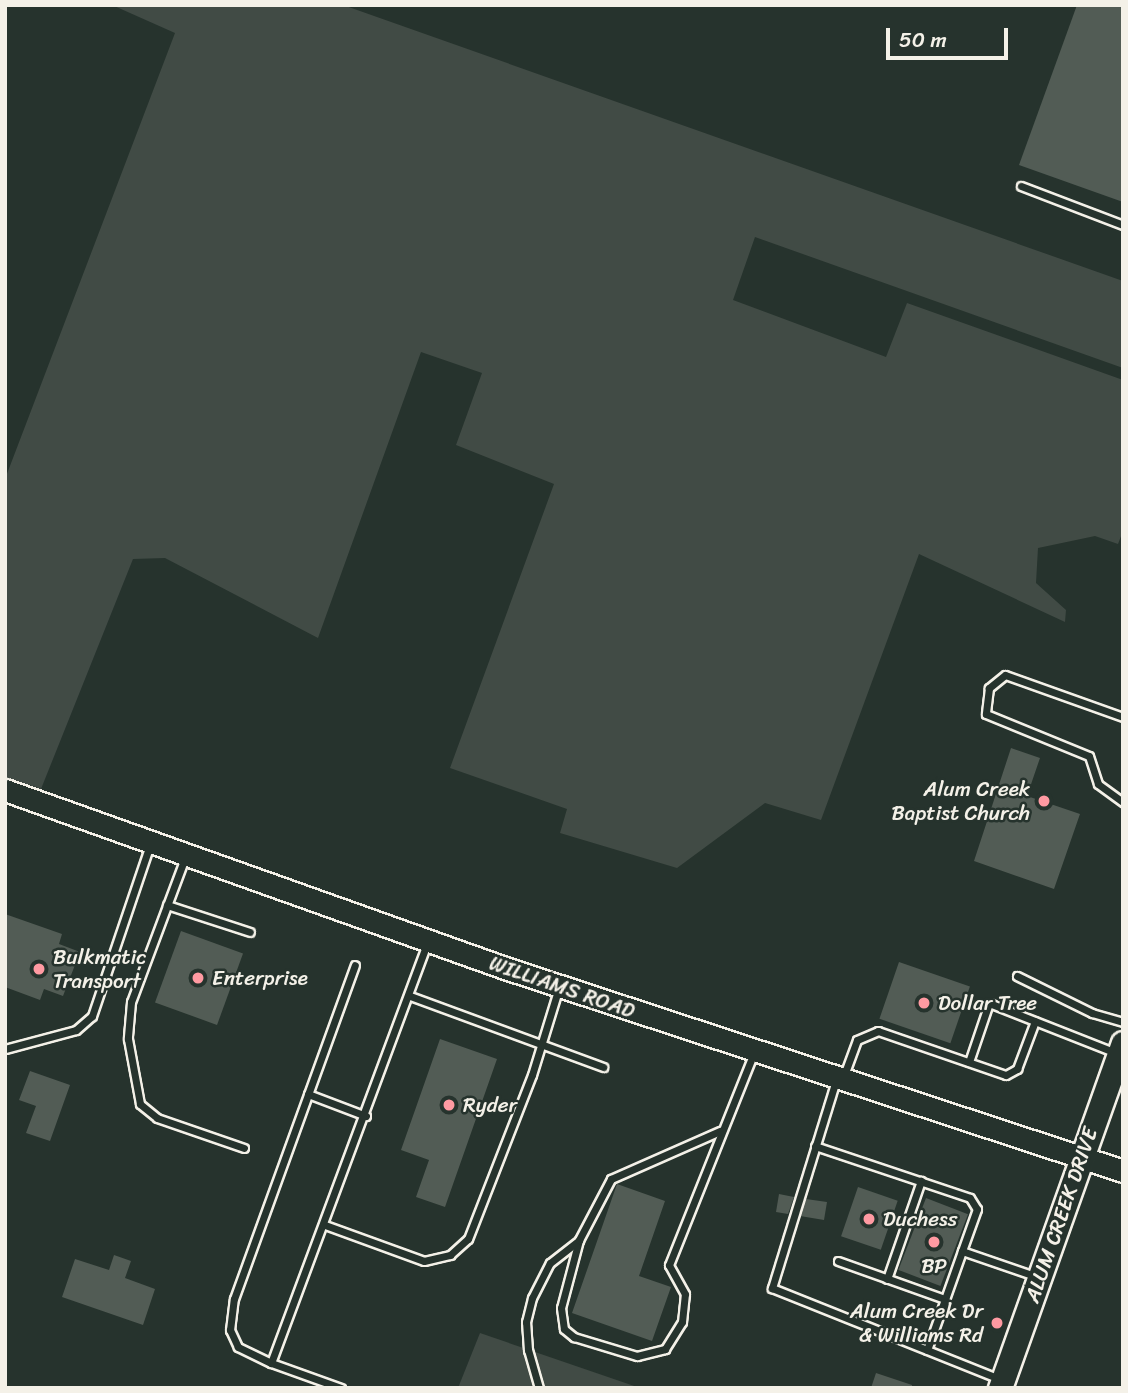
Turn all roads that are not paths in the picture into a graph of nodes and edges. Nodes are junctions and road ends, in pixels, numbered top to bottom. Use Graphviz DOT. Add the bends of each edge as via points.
graph roads {
  1 [pos="1021,186"];
  2 [pos="1123,225"];
  3 [pos="1123,718"];
  4 [pos="5,790"];
  5 [pos="1123,802"];
  6 [pos="151,842"];
  7 [pos="186,855"];
  8 [pos="167,905"];
  9 [pos="250,932"];
  10 [pos="428,940"];
  11 [pos="355,965"];
  12 [pos="1017,976"];
  13 [pos="559,986"];
  14 [pos="410,996"];
  15 [pos="1035,1021"];
  16 [pos="1123,1022"];
  17 [pos="541,1044"];
  18 [pos="5,1049"];
  19 [pos="1121,1049"];
  20 [pos="754,1052"];
  21 [pos="969,1062"];
  22 [pos="603,1067"];
  23 [pos="839,1081"];
  24 [pos="308,1094"];
  25 [pos="366,1116"];
  26 [pos="720,1131"];
  27 [pos="815,1146"];
  28 [pos="244,1148"];
  29 [pos="1081,1159"];
  30 [pos="1123,1171"];
  31 [pos="921,1181"];
  32 [pos="325,1225"];
  33 [pos="579,1240"];
  34 [pos="962,1251"];
  35 [pos="838,1261"];
  36 [pos="1040,1277"];
  37 [pos="887,1279"];
  38 [pos="945,1299"];
  39 [pos="927,1350"];
  40 [pos="271,1363"];
  41 [pos="1002,1384"];
  42 [pos="341,1388"];
  43 [pos="539,1388"];
  1 -- 2 [label="lane"];
  3 -- 5 [label="lane" via="1005,675 989,688 986,715 1089,756 1098,784"];
  4 -- 6 [label="main road, WILLIAMS ROAD"];
  6 -- 7 [label="main road, WILLIAMS ROAD"];
  6 -- 18 [label="lane" via="92,1016 76,1030"];
  7 -- 8 [label="lane"];
  7 -- 10 [label="main road, WILLIAMS ROAD"];
  8 -- 9 [label="lane"];
  8 -- 28 [label="lane" via="131,1002 128,1039 139,1104 157,1118"];
  10 -- 13 [label="main road, WILLIAMS ROAD"];
  10 -- 14 [label="lane"];
  11 -- 24 [label="lane"];
  12 -- 16 [label="lane" via="1092,1013"];
  13 -- 17 [label="lane"];
  13 -- 20 [label="main road, WILLIAMS ROAD"];
  14 -- 17 [label="lane"];
  14 -- 25 [label="lane"];
  15 -- 19 [label="lane"];
  15 -- 21 [label="lane" via="1017,1069 1006,1076"];
  15 -- 21 [label="lane" via="989,1003"];
  17 -- 22 [label="lane"];
  17 -- 32 [label="lane" via="468,1239 450,1255 424,1261"];
  19 -- 29 [label="main road, ALUM CREEK DRIVE"];
  20 -- 23 [label="main road, WILLIAMS ROAD"];
  20 -- 26 [label="lane"];
  21 -- 23 [label="lane" via="878,1031 857,1040"];
  23 -- 27 [label="lane"];
  23 -- 29 [label="main road, WILLIAMS ROAD"];
  24 -- 25 [label="lane"];
  24 -- 40 [label="lane" via="234,1299 231,1320 230,1331 238,1347"];
  25 -- 32 [label="lane"];
  26 -- 33 [label="lane" via="611,1178"];
  26 -- 33 [label="lane" via="669,1265 685,1294 682,1322 665,1349 637,1356 584,1341 564,1328 561,1308"];
  27 -- 31 [label="lane"];
  27 -- 39 [label="lane" via="772,1288"];
  29 -- 30 [label="main road, WILLIAMS ROAD"];
  29 -- 36 [label="main road, ALUM CREEK DRIVE"];
  31 -- 34 [label="lane" via="970,1198 977,1209"];
  31 -- 37 [label="lane"];
  32 -- 40 [label="lane"];
  33 -- 43 [label="lane" via="551,1264 531,1297 526,1322 528,1350"];
  34 -- 36 [label="lane"];
  34 -- 38 [label="lane"];
  35 -- 37 [label="lane"];
  36 -- 41 [label="main road, ALUM CREEK DRIVE"];
  37 -- 38 [label="lane"];
  38 -- 39 [label="lane"];
  39 -- 41 [label="lane"];
  40 -- 42 [label="lane"];
}
